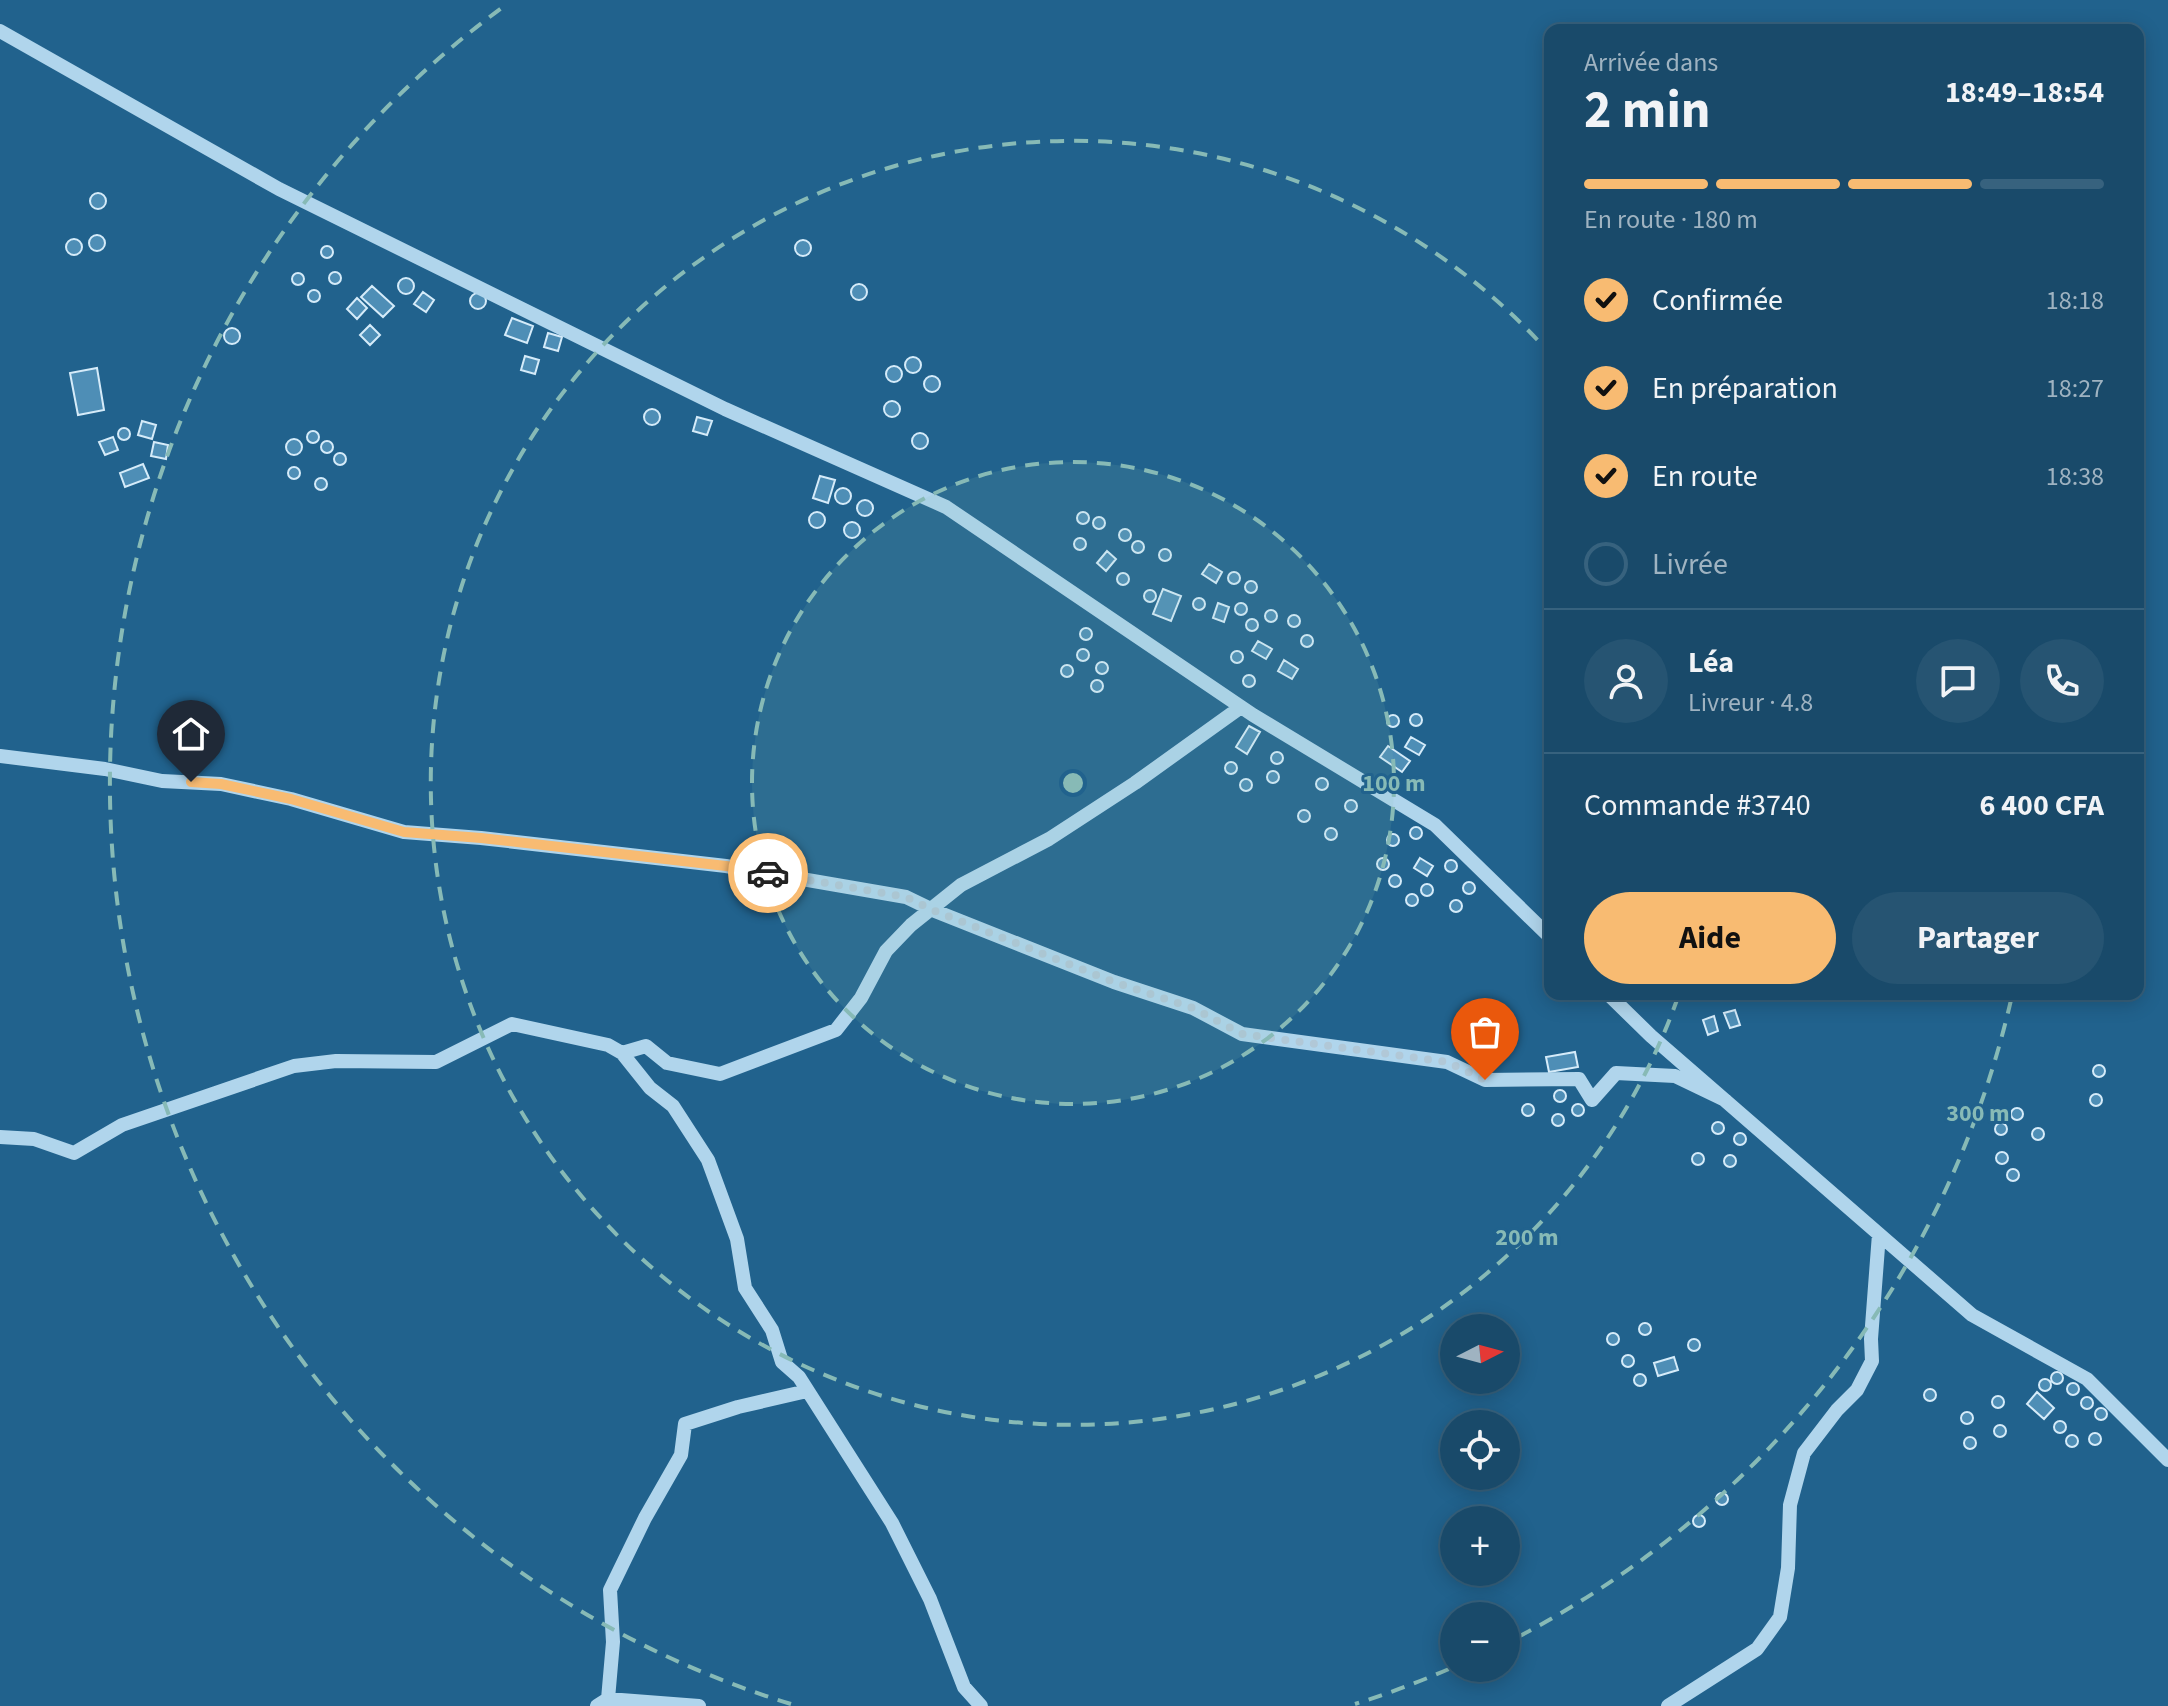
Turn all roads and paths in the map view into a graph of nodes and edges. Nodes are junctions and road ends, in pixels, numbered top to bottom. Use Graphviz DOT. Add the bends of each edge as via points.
graph roads {
  1 [pos="0,31"];
  2 [pos="1241,707"];
  3 [pos="0,756"];
  4 [pos="931,909"];
  5 [pos="1544,931"];
  6 [pos="1614,1000"];
  7 [pos="622,1053"];
  8 [pos="1725,1100"];
  9 [pos="0,1137"];
  10 [pos="1879,1234"];
  11 [pos="807,1391"];
  12 [pos="2168,1460"];
  13 [pos="603,1703"];
  14 [pos="699,1706"];
  15 [pos="981,1706"];
  16 [pos="1668,1706"];
  1 -- 2 [label="street" via="279,189 725,409 946,507"];
  2 -- 4 [label="street" via="1123,791 1049,839 961,885"];
  2 -- 5 [label="street" via="1435,825"];
  3 -- 4 [label="street" via="162,781 221,784 404,832 726,866 906,897"];
  4 -- 7 [label="street" via="886,951 861,998 836,1030 720,1074 667,1063 646,1046"];
  4 -- 8 [label="street" via="1193,1008 1242,1034 1447,1062 1485,1080 1579,1079 1592,1100 1616,1073 1675,1076"];
  6 -- 8 [label="street"];
  7 -- 9 [label="street" via="608,1045 512,1024 436,1062 294,1066 122,1125 74,1153 34,1139"];
  7 -- 11 [label="street" via="650,1088 673,1106 708,1160 737,1239 745,1288 772,1330 782,1362"];
  8 -- 10 [label="street"];
  10 -- 12 [label="street" via="1972,1315 2087,1379"];
  10 -- 16 [label="street" via="1872,1361 1857,1390 1804,1453 1790,1505 1780,1617 1757,1649"];
  11 -- 13 [label="street" via="685,1424 681,1455 610,1590 613,1642"];
  11 -- 15 [label="street" via="892,1523 930,1599 964,1687"];
  13 -- 14 [label="street"];
}
